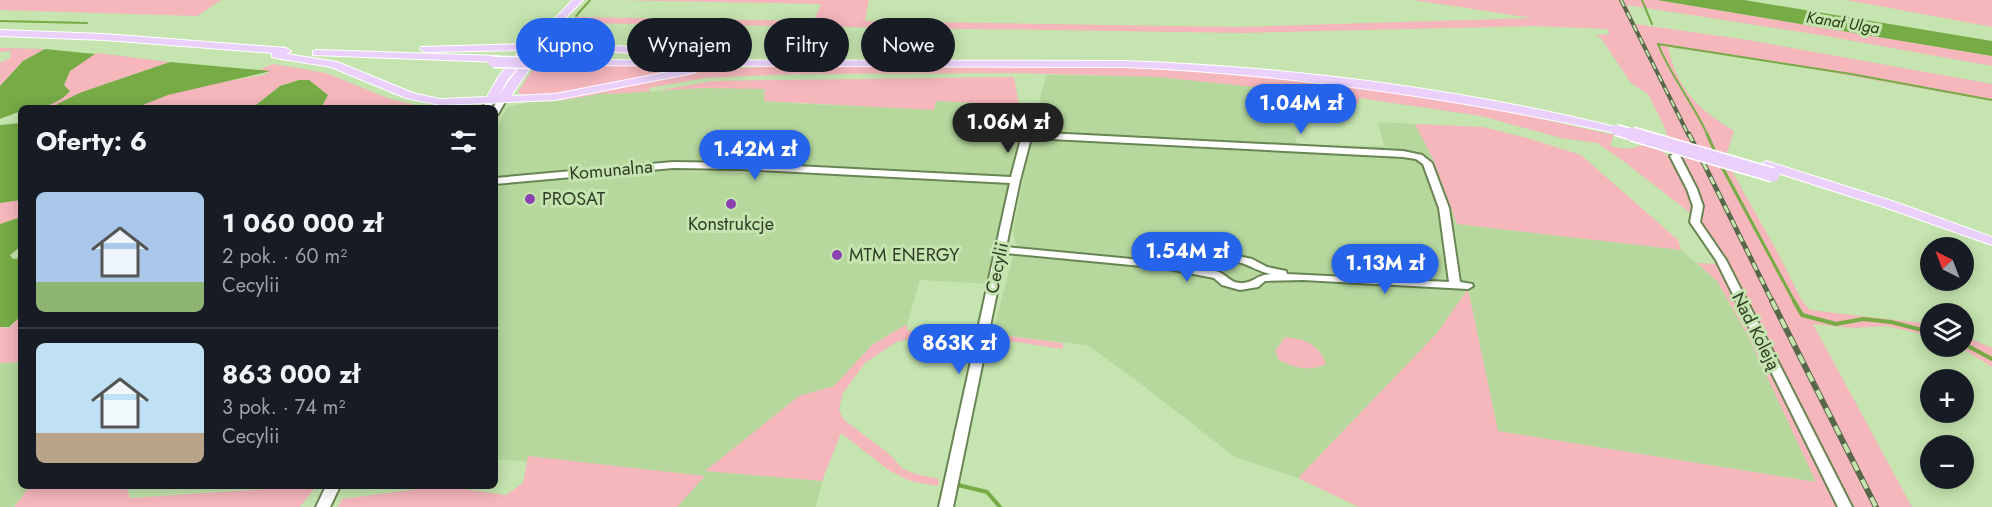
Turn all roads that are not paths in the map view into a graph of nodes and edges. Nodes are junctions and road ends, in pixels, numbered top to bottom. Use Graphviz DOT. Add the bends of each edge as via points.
graph roads {
  1 [pos="578,0"];
  2 [pos="562,18"];
  3 [pos="0,34"];
  4 [pos="615,47"];
  5 [pos="516,48"];
  6 [pos="292,51"];
  7 [pos="276,55"];
  8 [pos="764,60"];
  9 [pos="849,60"];
  10 [pos="495,61"];
  11 [pos="764,61"];
  12 [pos="764,62"];
  13 [pos="516,63"];
  14 [pos="521,72"];
  15 [pos="502,100"];
  16 [pos="472,105"];
  17 [pos="492,105"];
  18 [pos="494,105"];
  19 [pos="1675,156"];
  20 [pos="1770,170"];
  21 [pos="1015,180"];
  22 [pos="498,181"];
  23 [pos="1992,241"];
  24 [pos="1001,250"];
  25 [pos="1992,250"];
  26 [pos="1217,270"];
  27 [pos="1260,273"];
  28 [pos="1455,285"];
  29 [pos="1468,286"];
  30 [pos="332,489"];
  31 [pos="323,507"];
  32 [pos="946,507"];
  33 [pos="1845,507"];
  1 -- 2 [label="main road"];
  3 -- 6 [label="main road" via="105,37"];
  3 -- 7 [label="main road"];
  4 -- 8 [label="main road"];
  5 -- 6 [label="main road"];
  6 -- 10 [label="main road"];
  7 -- 10 [label="main road" via="375,61"];
  7 -- 16 [label="main road" via="341,66 424,100"];
  9 -- 20 [label="main road, bridge" via="1123,58 1336,72 1422,84 1615,127"];
  10 -- 11 [label="main road, bridge"];
  12 -- 15 [label="main road" via="692,70 555,97"];
  13 -- 17 [label="main road" via="503,78"];
  14 -- 15 [label="main road"];
  15 -- 18 [label="main road"];
  19 -- 33 [label="street, Nad Koleją" via="1698,206 1695,222 1721,260"];
  20 -- 23 [label="main road" via="1891,205"];
  20 -- 25 [label="main road"];
  21 -- 22 [label="street, Komunalna" via="673,165"];
  21 -- 24 [label="street, Cecylii"];
  21 -- 28 [label="street, Cecylii" via="1027,135 1419,157 1427,163 1444,208"];
  24 -- 26 [label="street"];
  24 -- 32 [label="street, Cecylii"];
  26 -- 27 [label="street" via="1228,259 1238,259 1248,261"];
  26 -- 27 [label="street" via="1226,283 1240,287 1254,285"];
  27 -- 28 [label="street"];
  28 -- 29 [label="street"];
  30 -- 31 [label="street"];
}
